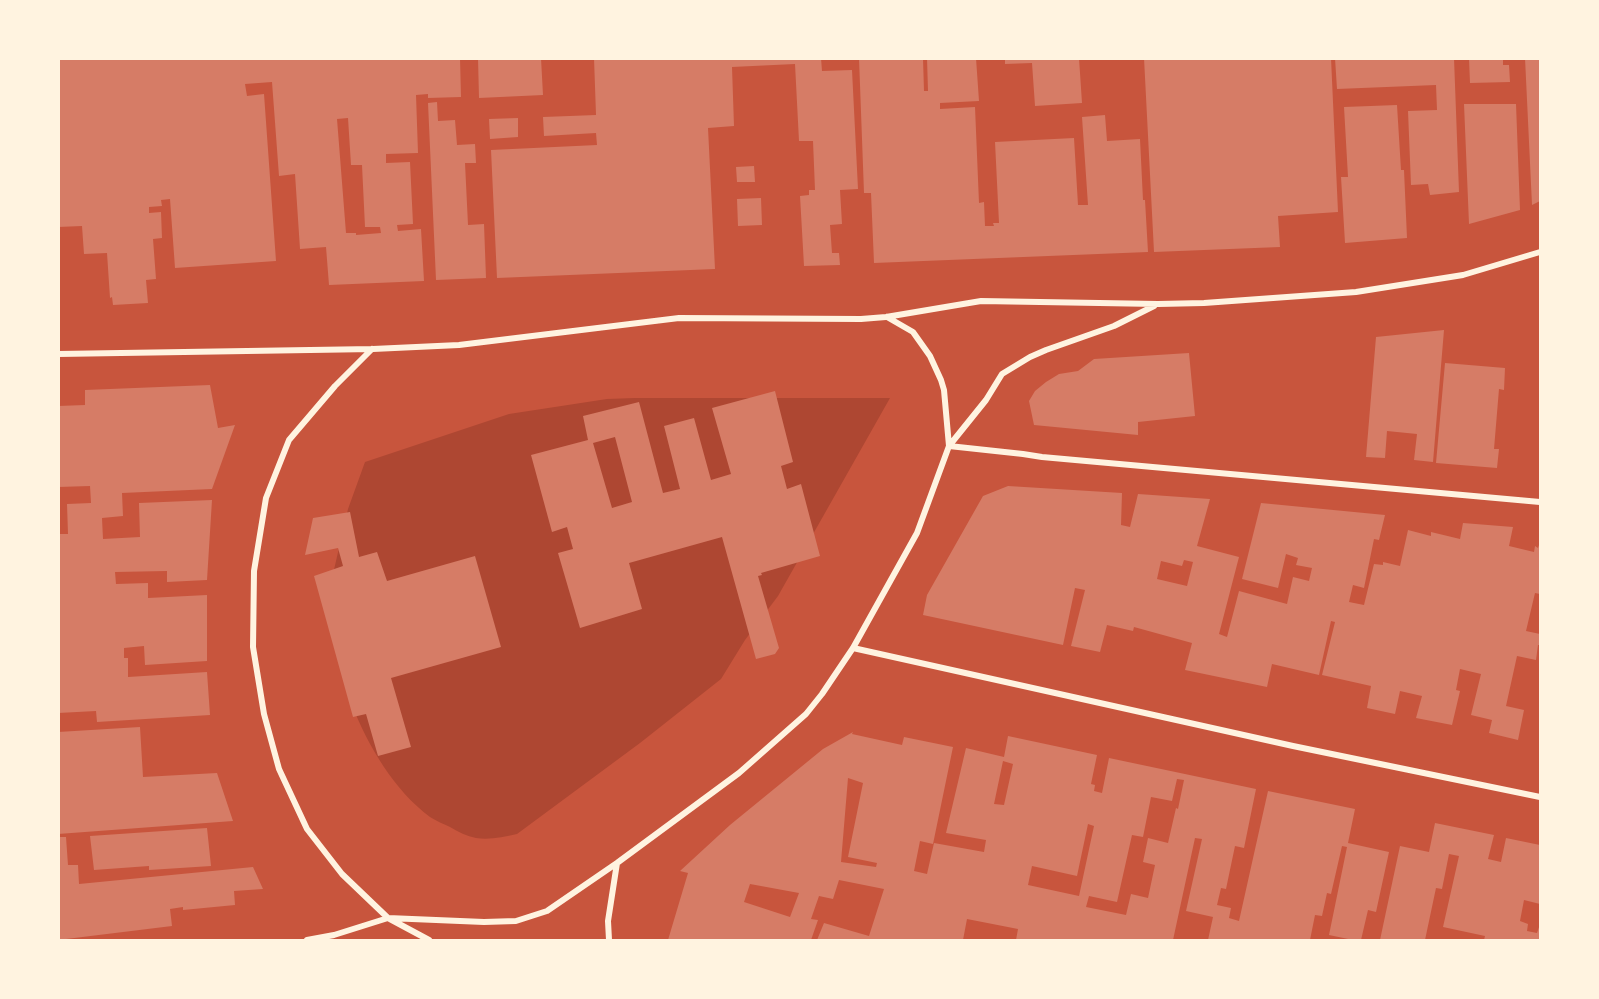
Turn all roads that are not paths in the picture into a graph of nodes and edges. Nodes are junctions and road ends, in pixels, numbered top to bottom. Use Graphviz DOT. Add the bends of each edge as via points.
graph roads {
  1 [pos="1540,252"];
  2 [pos="1158,304"];
  3 [pos="886,317"];
  4 [pos="373,349"];
  5 [pos="58,354"];
  6 [pos="950,446"];
  7 [pos="1540,502"];
  8 [pos="853,648"];
  9 [pos="1540,797"];
  10 [pos="618,863"];
  11 [pos="388,918"];
  12 [pos="307,940"];
  13 [pos="429,940"];
  14 [pos="609,940"];
  1 -- 2 [label="street" via="1463,275 1356,292"];
  2 -- 3 [label="street" via="981,301"];
  2 -- 6 [label="street" via="1114,326 1030,357 1002,374 987,400"];
  3 -- 4 [label="street" via="679,318 459,345"];
  3 -- 6 [label="street" via="913,332 930,356 944,390"];
  4 -- 5 [label="street"];
  4 -- 11 [label="street" via="334,386 290,440 266,498 254,571 253,647 264,714 279,769 307,829 342,874"];
  6 -- 7 [label="street"];
  6 -- 8 [label="street" via="917,533"];
  8 -- 9 [label="street"];
  8 -- 10 [label="street" via="806,714 739,773"];
  10 -- 11 [label="street" via="548,911 516,921"];
  10 -- 14 [label="street" via="608,921"];
  11 -- 12 [label="street"];
  11 -- 13 [label="street"];
}
